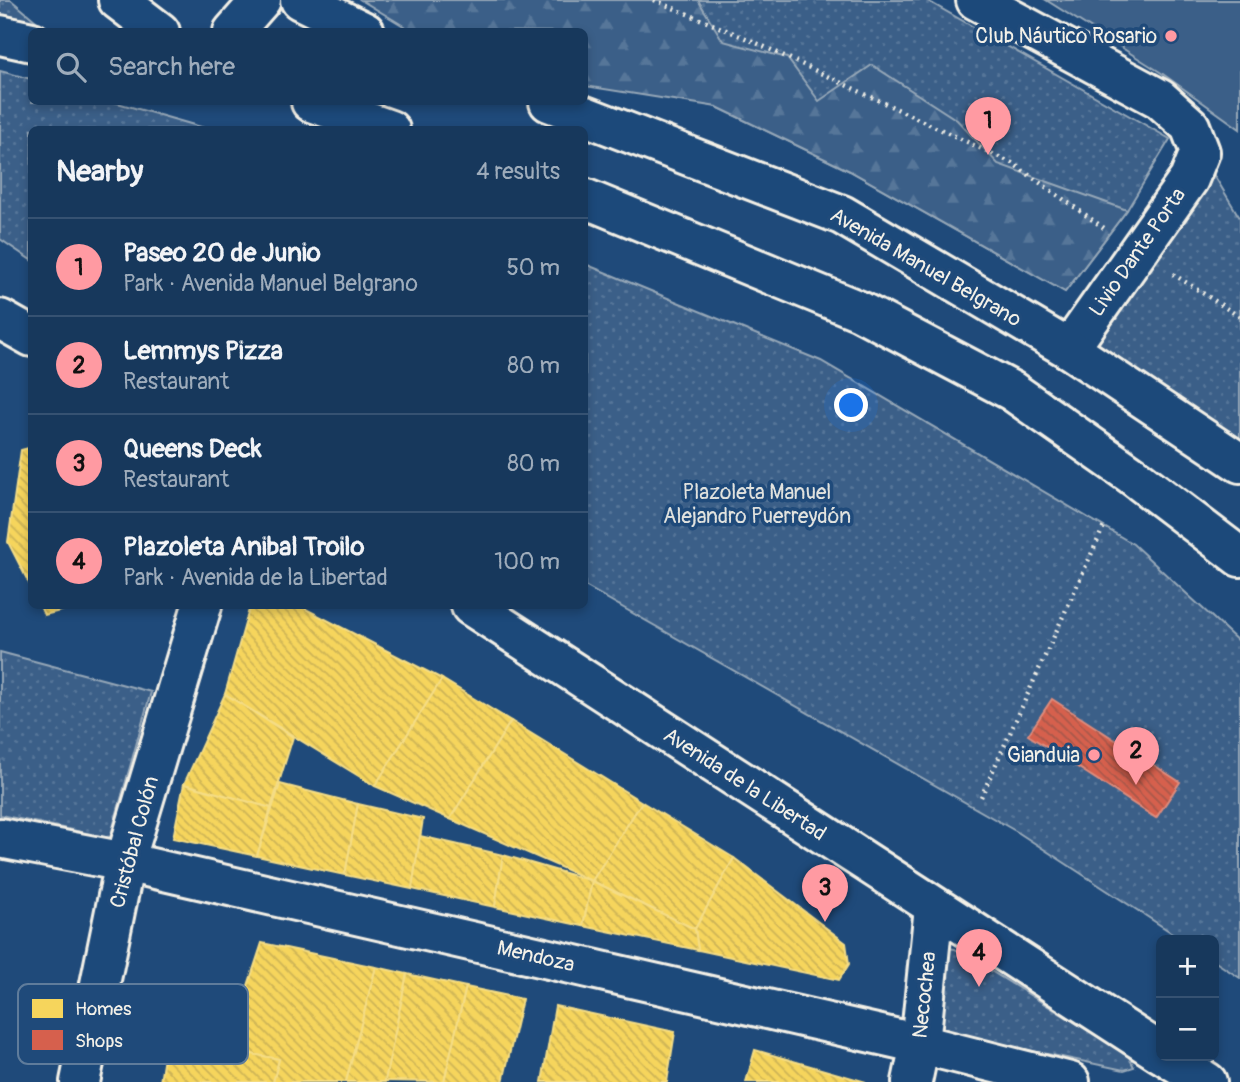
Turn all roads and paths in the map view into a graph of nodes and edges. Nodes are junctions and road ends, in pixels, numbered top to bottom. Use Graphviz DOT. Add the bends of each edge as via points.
graph roads {
  1 [pos="118,0"];
  2 [pos="261,0"];
  3 [pos="300,0"];
  4 [pos="654,0"];
  5 [pos="976,0"];
  6 [pos="155,28"];
  7 [pos="236,28"];
  8 [pos="357,28"];
  9 [pos="0,35"];
  10 [pos="28,41"];
  11 [pos="319,105"];
  12 [pos="557,105"];
  13 [pos="379,126"];
  14 [pos="588,200"];
  15 [pos="1138,252"];
  16 [pos="1240,317"];
  17 [pos="0,319"];
  18 [pos="28,335"];
  19 [pos="1069,349"];
  20 [pos="1240,463"];
  21 [pos="1105,524"];
  22 [pos="1240,557"];
  23 [pos="201,609"];
  24 [pos="476,609"];
  25 [pos="981,797"];
  26 [pos="0,838"];
  27 [pos="125,862"];
  28 [pos="934,907"];
  29 [pos="100,984"];
  30 [pos="920,1044"];
  31 [pos="1156,1050"];
  32 [pos="1174,1061"];
  33 [pos="84,1064"];
  34 [pos="80,1082"];
  35 [pos="912,1082"];
  36 [pos="1070,1082"];
  37 [pos="1207,1082"];
  1 -- 6 [label="street"];
  2 -- 7 [label="street"];
  3 -- 8 [label="street"];
  4 -- 15 [label="path" via="1012,163"];
  5 -- 15 [label="street, Livio Dante Porta" via="1160,99 1190,126 1200,152 1189,179"];
  9 -- 10 [label="street"];
  11 -- 13 [label="street"];
  12 -- 19 [label="street, Avenida Manuel Belgrano" via="842,215"];
  14 -- 22 [label="street" via="860,311 1012,391"];
  15 -- 16 [label="path"];
  15 -- 19 [label="street, Livio Dante Porta"];
  17 -- 18 [label="street"];
  19 -- 20 [label="street, Avenida Manuel Belgrano"];
  21 -- 25 [label="path"];
  23 -- 27 [label="street, Cristóbal Colón"];
  24 -- 28 [label="street, Avenida de la Libertad"];
  26 -- 27 [label="street, Mendoza"];
  27 -- 29 [label="street, Cristóbal Colón"];
  27 -- 30 [label="street, Mendoza"];
  28 -- 30 [label="street, Necochea"];
  28 -- 31 [label="street, Avenida de la Libertad"];
  30 -- 35 [label="street, Necochea"];
  30 -- 36 [label="street, Mendoza"];
  32 -- 37 [label="street"];
  33 -- 34 [label="street, Cristóbal Colón"];
}
